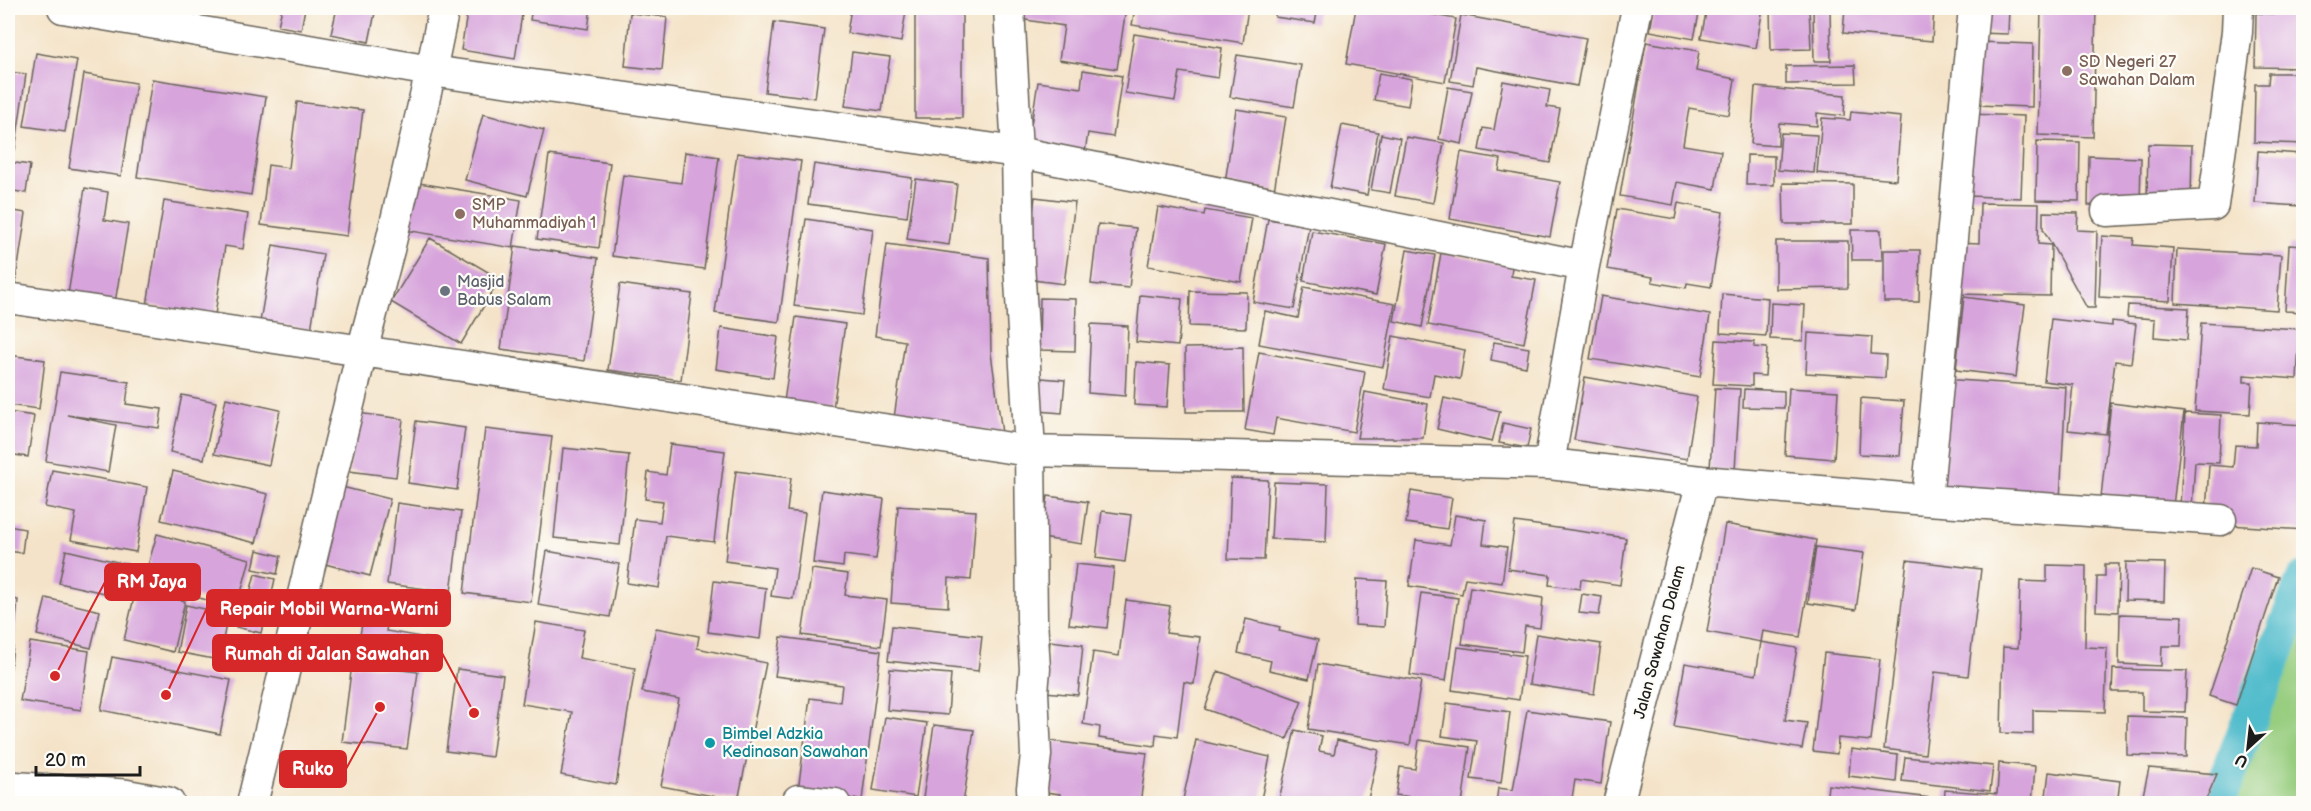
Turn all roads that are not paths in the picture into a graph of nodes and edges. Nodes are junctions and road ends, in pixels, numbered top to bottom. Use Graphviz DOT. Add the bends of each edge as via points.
graph roads {
  1 [pos="63,8"];
  2 [pos="444,8"];
  3 [pos="1009,8"];
  4 [pos="1637,8"];
  5 [pos="1974,8"];
  6 [pos="2238,8"];
  7 [pos="431,71"];
  8 [pos="1017,152"];
  9 [pos="2107,211"];
  10 [pos="1584,266"];
  11 [pos="8,298"];
  12 [pos="362,351"];
  13 [pos="1030,451"];
  14 [pos="1549,464"];
  15 [pos="1702,481"];
  16 [pos="1927,500"];
  17 [pos="2221,520"];
  18 [pos="8,788"];
  19 [pos="798,800"];
  20 [pos="168,804"];
  21 [pos="252,804"];
  22 [pos="835,804"];
  23 [pos="1033,804"];
  24 [pos="1618,804"];
  1 -- 7 [label="street"];
  2 -- 7 [label="street"];
  3 -- 8 [label="street"];
  4 -- 10 [label="street"];
  5 -- 16 [label="street"];
  6 -- 9 [label="street" via="2213,205"];
  7 -- 8 [label="street"];
  7 -- 12 [label="street"];
  8 -- 10 [label="street"];
  8 -- 13 [label="street"];
  10 -- 14 [label="street"];
  11 -- 12 [label="street"];
  12 -- 13 [label="street"];
  12 -- 21 [label="street"];
  13 -- 14 [label="street"];
  13 -- 23 [label="street" via="1036,755"];
  14 -- 15 [label="street"];
  15 -- 16 [label="street"];
  15 -- 24 [label="street, Jalan Sawahan Dalam"];
  16 -- 17 [label="street"];
  18 -- 20 [label="main road" via="124,796"];
  19 -- 22 [label="street"];
}
